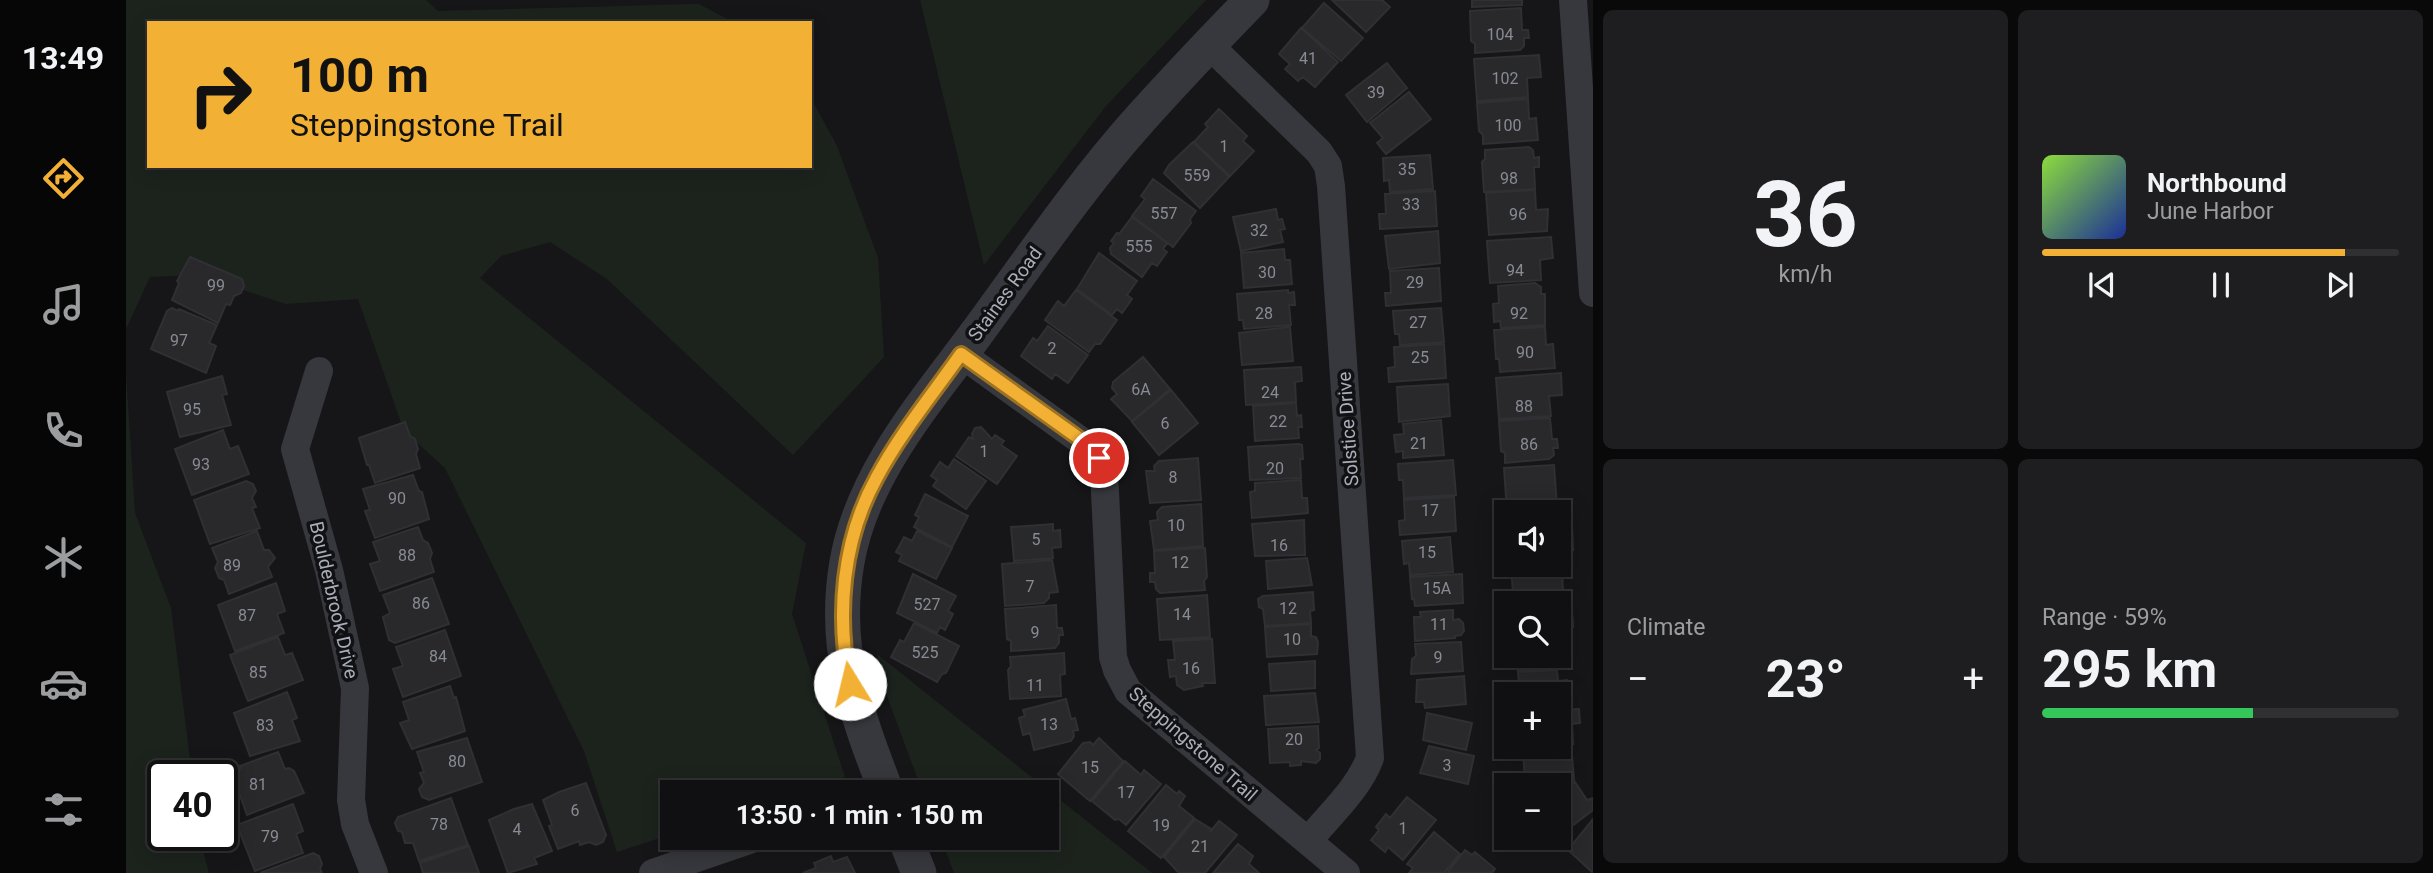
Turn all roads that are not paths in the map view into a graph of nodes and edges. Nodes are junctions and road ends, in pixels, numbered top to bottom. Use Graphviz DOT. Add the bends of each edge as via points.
graph roads {
  1 [pos="1252,0"];
  2 [pos="1573,0"];
  3 [pos="1209,45"];
  4 [pos="1593,293"];
  5 [pos="961,354"];
  6 [pos="319,371"];
  7 [pos="882,780"];
  8 [pos="1308,841"];
  9 [pos="720,850"];
  10 [pos="910,850"];
  11 [pos="374,873"];
  12 [pos="653,873"];
  13 [pos="919,873"];
  14 [pos="1346,873"];
  1 -- 3 [label="street, Staines Road"];
  2 -- 4 [label="street"];
  3 -- 5 [label="street, Staines Road" via="1105,162"];
  3 -- 8 [label="street, Solstice Drive" via="1319,152 1328,166 1331,186 1370,758 1358,781"];
  5 -- 7 [label="street, Staines Road" via="877,477 856,524 847,562 842,616 845,661"];
  5 -- 8 [label="street, Steppingstone Trail" via="1080,439 1099,458 1104,471 1113,657 1128,691"];
  6 -- 11 [label="street, Boulderbrook Drive" via="295,449 329,570 355,688 351,800"];
  8 -- 14 [label="street, Steppingstone Trail"];
  9 -- 12 [label="street"];
  10 -- 13 [label="street"];
}
